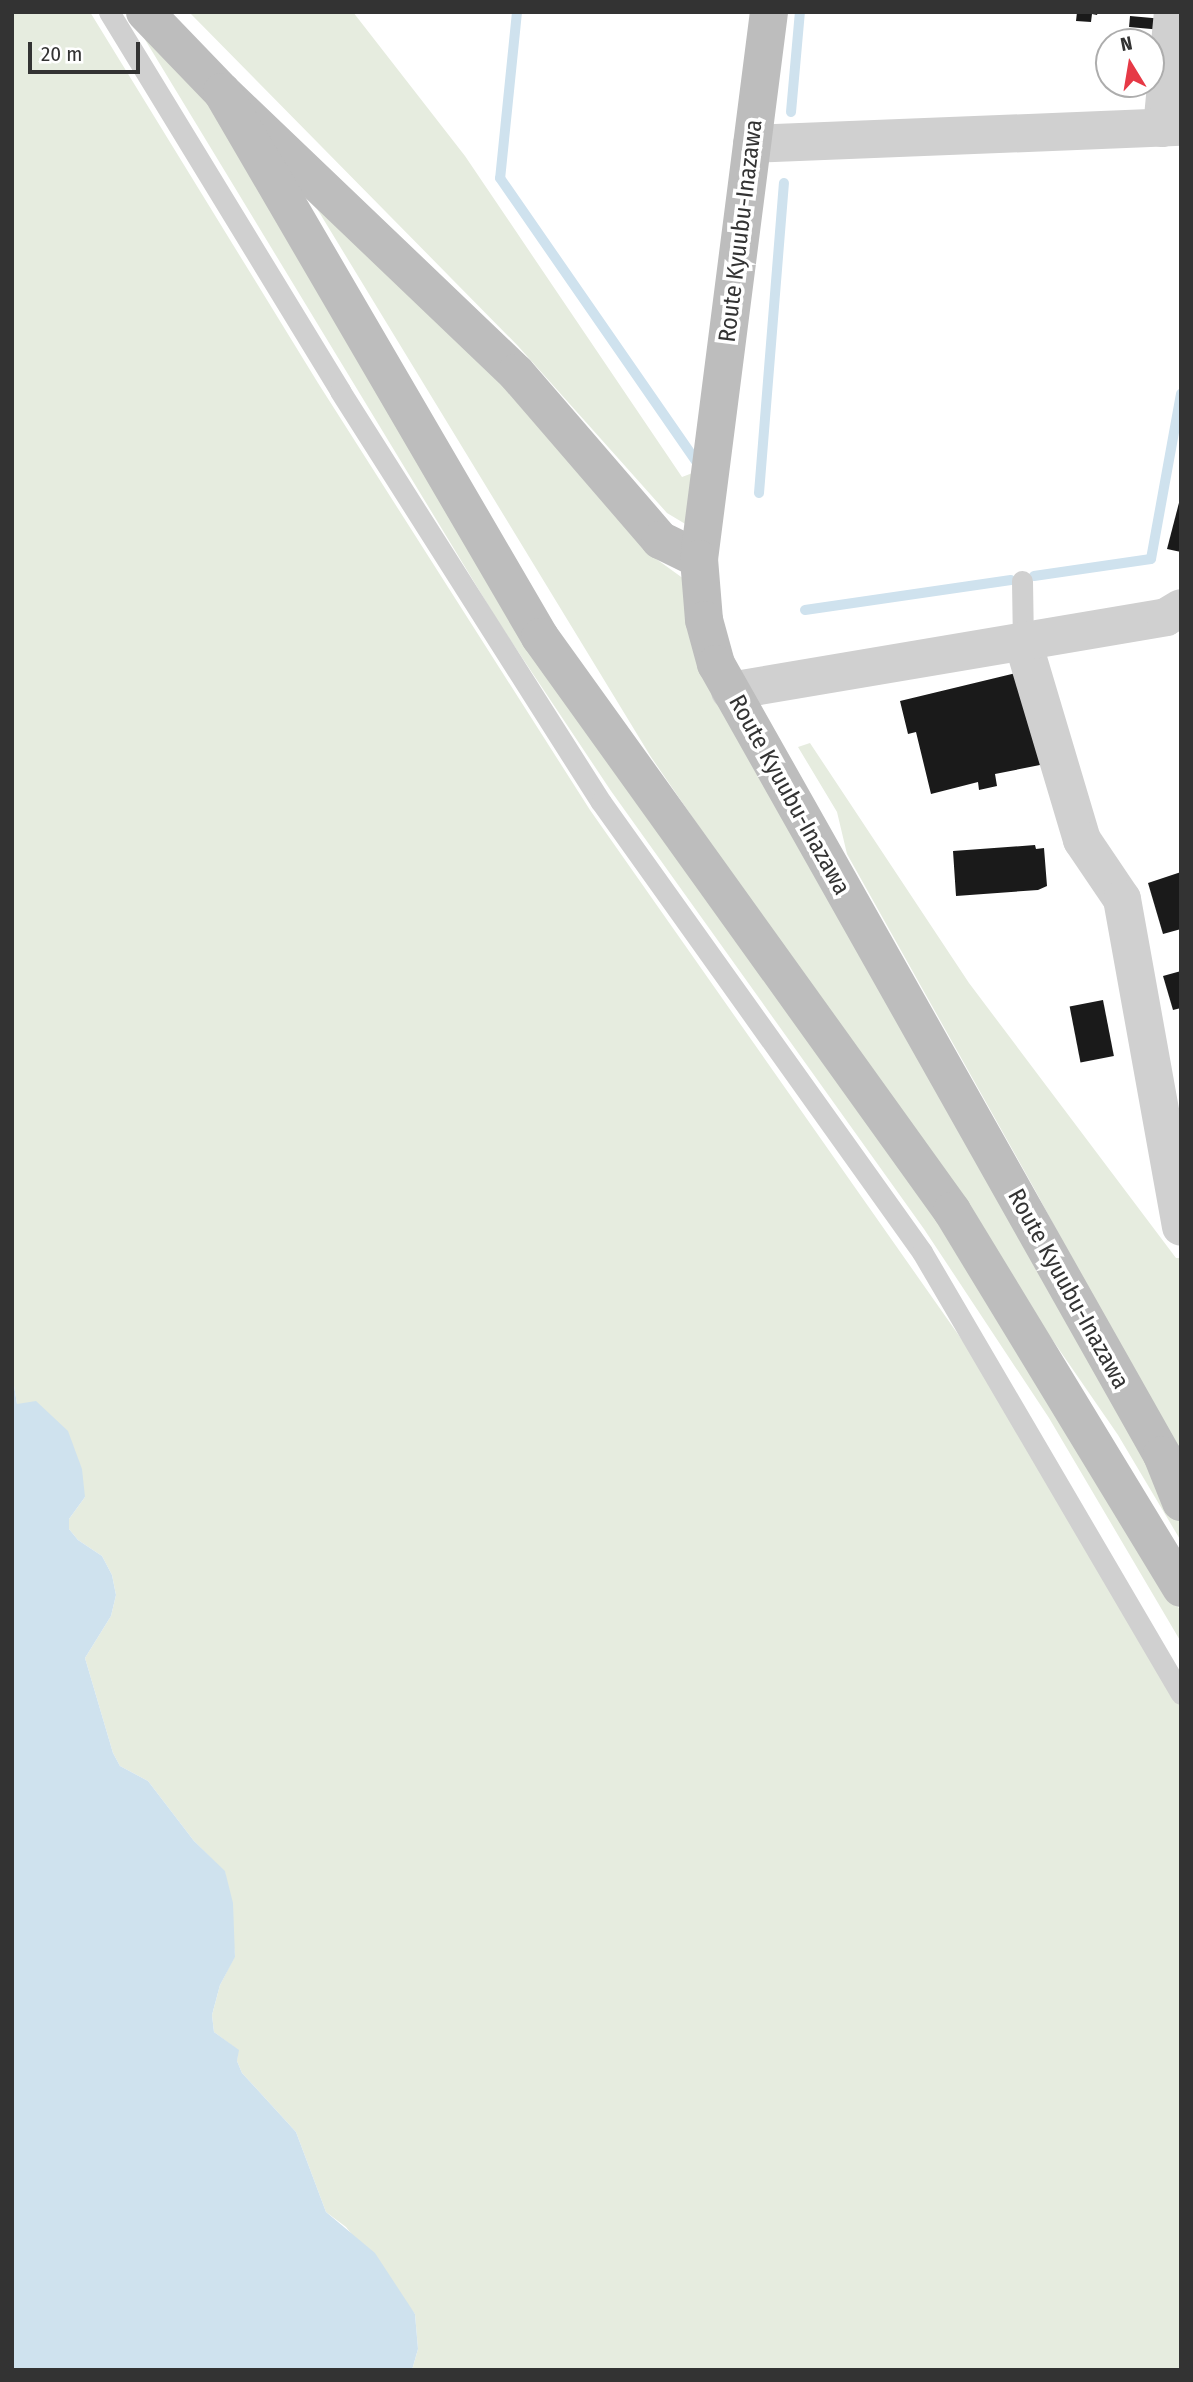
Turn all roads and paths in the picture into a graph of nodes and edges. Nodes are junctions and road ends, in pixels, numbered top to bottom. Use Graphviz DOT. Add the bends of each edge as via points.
graph roads {
  1 [pos="109,12"];
  2 [pos="145,12"];
  3 [pos="769,12"];
  4 [pos="1173,12"];
  5 [pos="222,92"];
  6 [pos="1171,128"];
  7 [pos="752,144"];
  8 [pos="699,559"];
  9 [pos="1022,581"];
  10 [pos="1181,608"];
  11 [pos="1023,642"];
  12 [pos="730,691"];
  13 [pos="1176,1168"];
  14 [pos="1181,1227"];
  15 [pos="1181,1502"];
  16 [pos="1181,1588"];
  17 [pos="1181,1694"];
  1 -- 17 [label="lane" via="340,391 601,802 922,1252"];
  2 -- 5 [label="street"];
  3 -- 7 [label="street, Route Kyuubu-Inazawa"];
  4 -- 6 [label="street"];
  5 -- 8 [label="street" via="516,373 660,540"];
  5 -- 16 [label="street" via="540,637 952,1210"];
  6 -- 7 [label="street"];
  7 -- 8 [label="street, Route Kyuubu-Inazawa"];
  8 -- 12 [label="street, Route Kyuubu-Inazawa" via="704,620 716,664"];
  9 -- 11 [label="lane"];
  10 -- 11 [label="street" via="1166,617"];
  11 -- 12 [label="street"];
  11 -- 13 [label="street" via="1082,840 1122,898"];
  12 -- 15 [label="street, Route Kyuubu-Inazawa" via="1162,1455"];
  13 -- 14 [label="street"];
}
